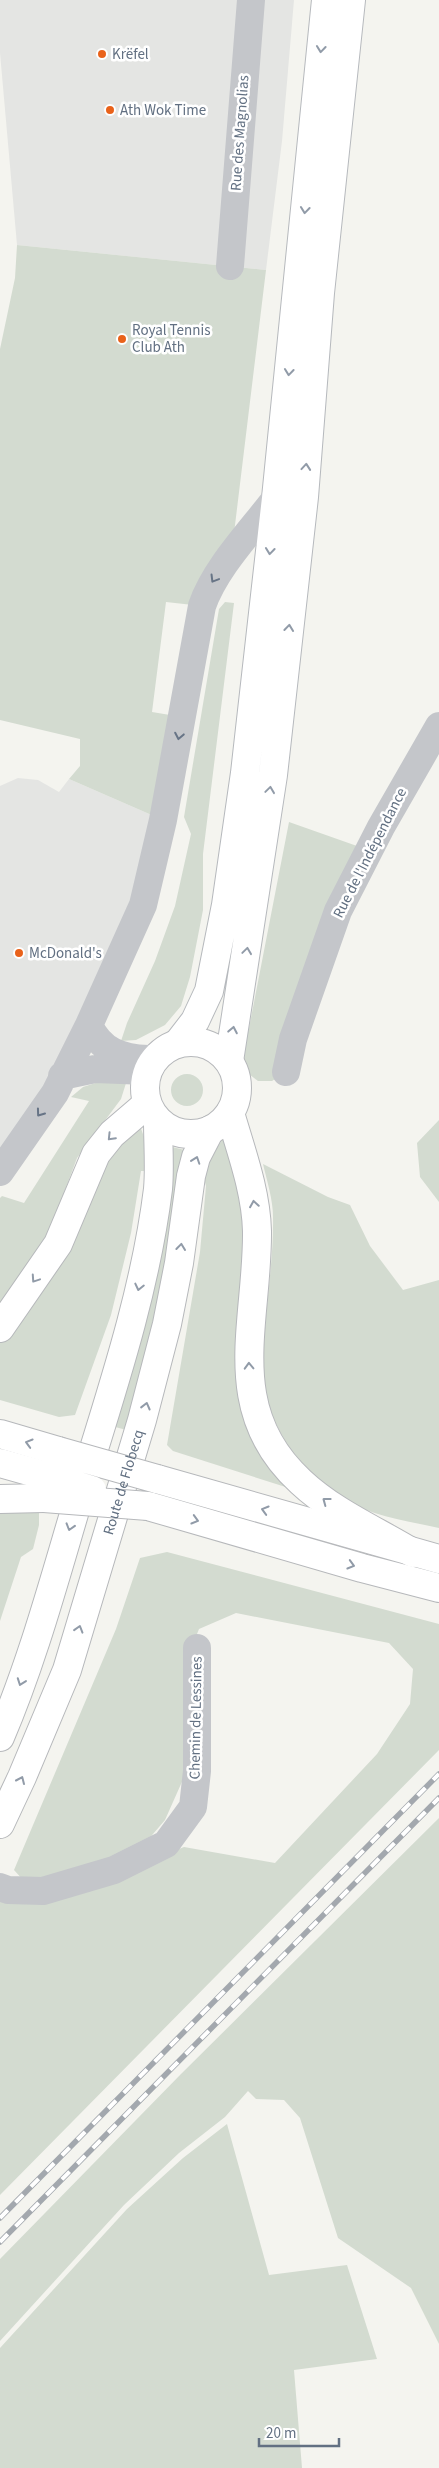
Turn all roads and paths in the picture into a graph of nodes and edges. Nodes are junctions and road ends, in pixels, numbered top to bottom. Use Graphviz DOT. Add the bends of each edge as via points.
graph roads {
  1 [pos="250,0"];
  2 [pos="326,0"];
  3 [pos="351,0"];
  4 [pos="230,266"];
  5 [pos="276,498"];
  6 [pos="439,726"];
  7 [pos="89,1025"];
  8 [pos="178,1044"];
  9 [pos="229,1061"];
  10 [pos="151,1066"];
  11 [pos="286,1072"];
  12 [pos="62,1076"];
  13 [pos="153,1113"];
  14 [pos="220,1122"];
  15 [pos="0,1172"];
  16 [pos="0,1328"];
  17 [pos="0,1434"];
  18 [pos="0,1463"];
  19 [pos="47,1487"];
  20 [pos="0,1499"];
  21 [pos="412,1553"];
  22 [pos="439,1559"];
  23 [pos="439,1588"];
  24 [pos="197,1648"];
  25 [pos="0,1737"];
  26 [pos="0,1824"];
  27 [pos="0,1887"];
  1 -- 4 [label="street, Rue des Magnolias"];
  2 -- 5 [label="main road, one-way"];
  9 -- 3 [label="main road, one-way" via="274,766 304,497 320,293"];
  5 -- 7 [label="street, one-way" via="207,591 163,820 143,905"];
  5 -- 8 [label="main road, one-way" via="245,773 226,906 208,991 195,1021"];
  6 -- 11 [label="street, Rue de l'Indépendance" via="381,827 338,911 293,1038"];
  7 -- 10 [label="street" via="95,1037 116,1054"];
  7 -- 12 [label="street"];
  8 -- 9 [label="main road" via="206,1044"];
  8 -- 10 [label="main road" via="165,1050"];
  9 -- 14 [label="main road" via="236,1078 236,1096"];
  10 -- 12 [label="street" via="95,1069"];
  10 -- 13 [label="main road" via="144,1088"];
  12 -- 15 [label="street, one-way" via="54,1093"];
  13 -- 14 [label="main road" via="169,1129 182,1134 196,1134"];
  13 -- 16 [label="main road, one-way" via="112,1134 96,1154 58,1244"];
  13 -- 25 [label="main road, one-way" via="158,1187 151,1238 134,1308 36,1641"];
  21 -- 14 [label="main road, one-way" via="341,1512 301,1482 278,1458 263,1431 252,1399 248,1364 257,1231 254,1202"];
  26 -- 14 [label="main road, Route de Flobecq, one-way" via="67,1670 142,1420 167,1324 196,1157"];
  21 -- 17 [label="main road, one-way, bridge"];
  18 -- 19 [label="main road"];
  19 -- 20 [label="main road"];
  19 -- 23 [label="main road, one-way, bridge" via="148,1506"];
  21 -- 22 [label="main road"];
  24 -- 27 [label="street, Chemin de Lessines" via="198,1771 192,1807 166,1844 114,1870 42,1891"];
}
